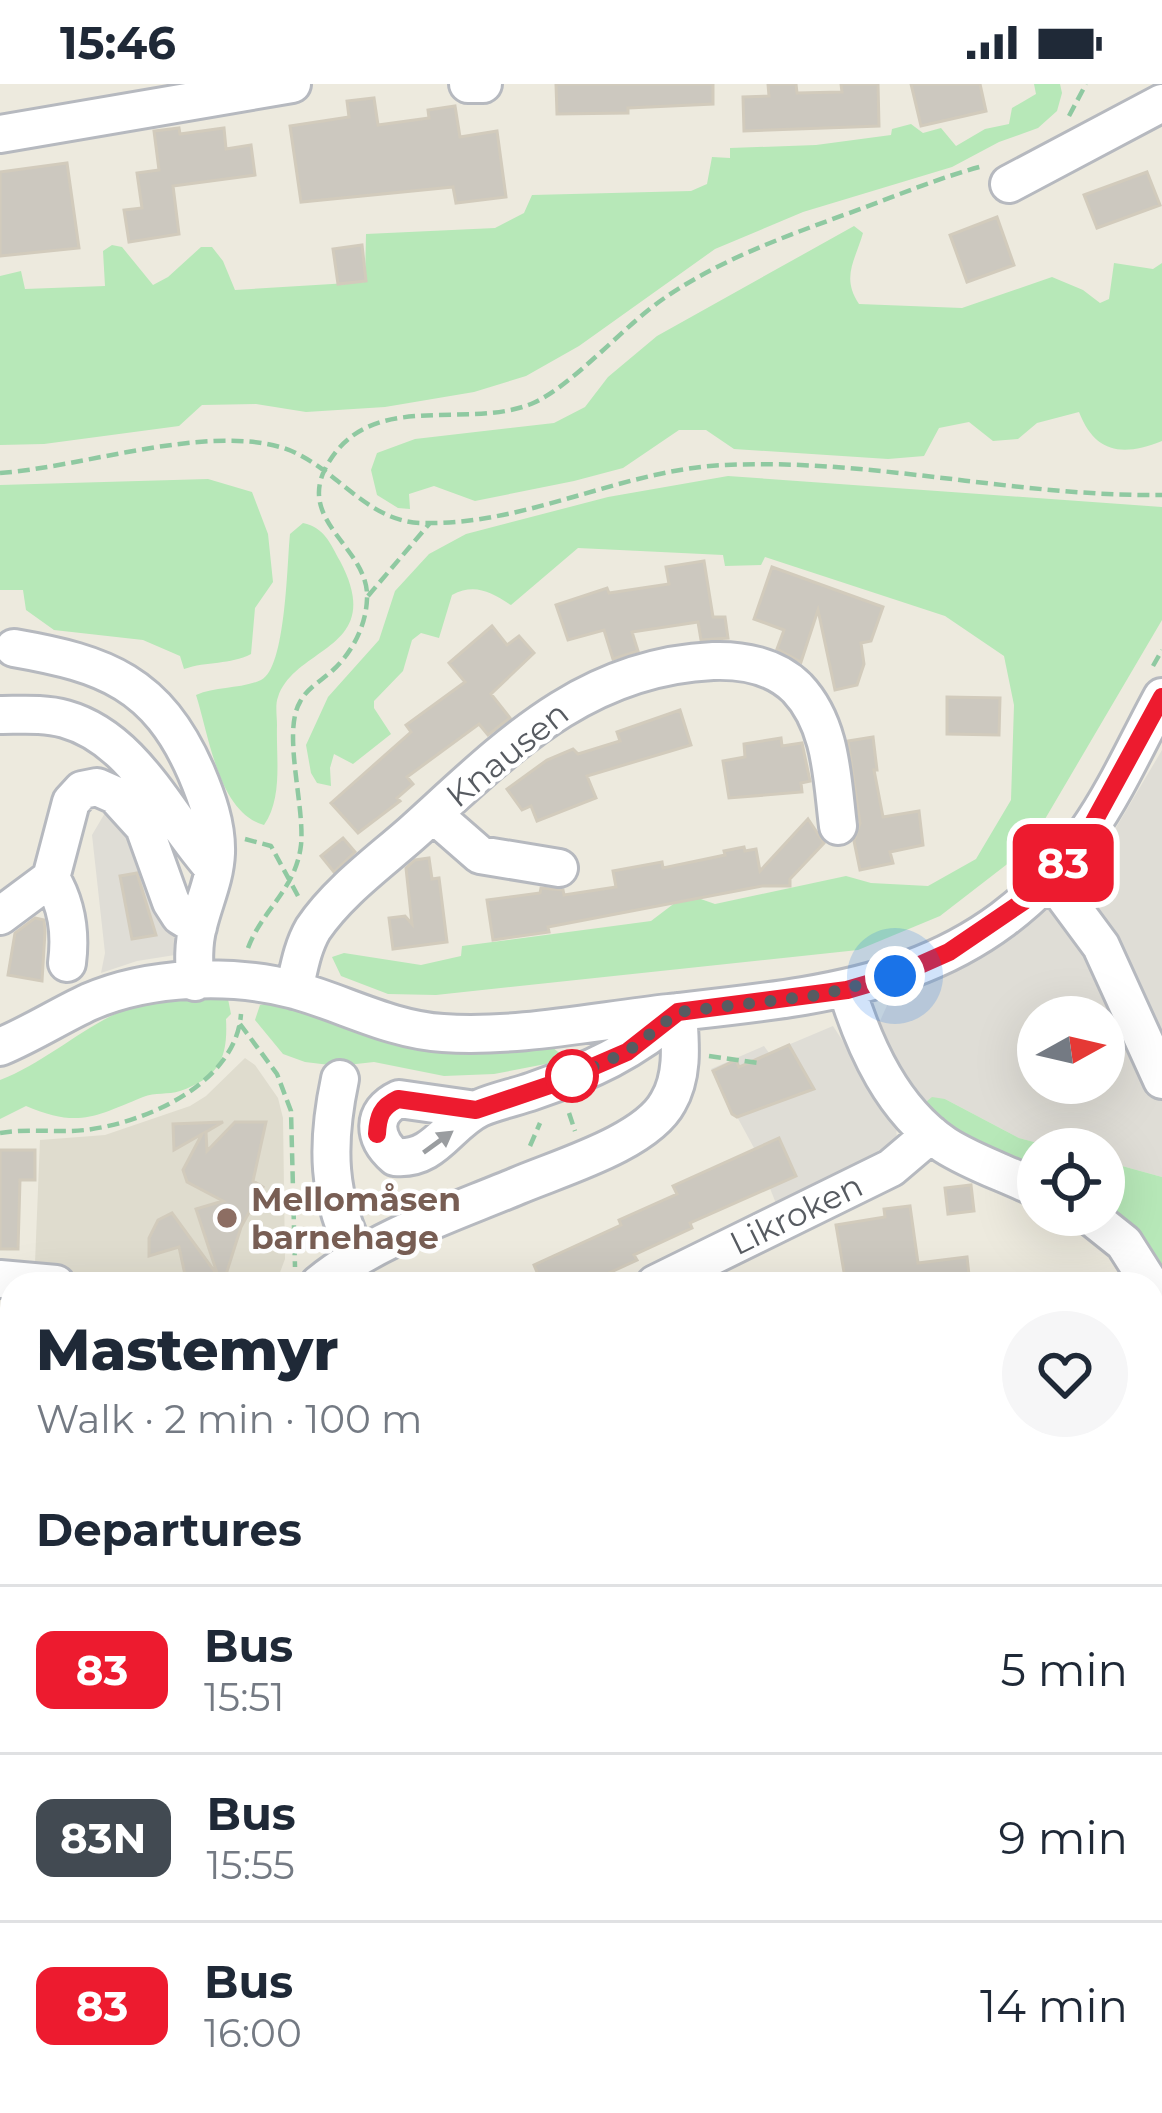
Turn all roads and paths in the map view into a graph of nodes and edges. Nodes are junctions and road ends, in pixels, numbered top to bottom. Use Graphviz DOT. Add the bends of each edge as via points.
graph roads {
  1 [pos="292,84"];
  2 [pos="468,84"];
  3 [pos="482,84"];
  4 [pos="1086,84"];
  5 [pos="1162,103"];
  6 [pos="1064,124"];
  7 [pos="0,134"];
  8 [pos="1001,174"];
  9 [pos="324,470"];
  10 [pos="0,473"];
  11 [pos="1162,495"];
  12 [pos="430,523"];
  13 [pos="368,597"];
  14 [pos="14,648"];
  15 [pos="1162,650"];
  16 [pos="1156,683"];
  17 [pos="0,715"];
  18 [pos="433,814"];
  19 [pos="838,826"];
  20 [pos="215,854"];
  21 [pos="559,868"];
  22 [pos="1050,877"];
  23 [pos="51,878"];
  24 [pos="291,883"];
  25 [pos="0,916"];
  26 [pos="198,927"];
  27 [pos="245,960"];
  28 [pos="67,963"];
  29 [pos="195,982"];
  30 [pos="294,990"];
  31 [pos="847,990"];
  32 [pos="678,1012"];
  33 [pos="0,1047"];
  34 [pos="680,1055"];
  35 [pos="758,1063"];
  36 [pos="340,1079"];
  37 [pos="1162,1080"];
  38 [pos="476,1110"];
  39 [pos="568,1113"];
  40 [pos="541,1123"];
  41 [pos="575,1131"];
  42 [pos="0,1132"];
  43 [pos="931,1134"];
  44 [pos="528,1151"];
  45 [pos="1017,1179"];
  46 [pos="1115,1236"];
  47 [pos="358,1257"];
  48 [pos="307,1272"];
  49 [pos="320,1272"];
  50 [pos="679,1272"];
  51 [pos="1142,1272"];
  1 -- 7 [label="street"];
  2 -- 3 [label="street"];
  4 -- 6 [label="path"];
  5 -- 8 [label="street"];
  8 -- 9 [label="path" via="776,239 637,318 531,404 373,424"];
  9 -- 10 [label="path" via="296,452 247,441"];
  9 -- 12 [label="path" via="384,514"];
  9 -- 13 [label="path" via="325,519 362,573"];
  11 -- 12 [label="path" via="819,465 721,465"];
  12 -- 13 [label="path"];
  13 -- 24 [label="path" via="355,641 296,709 303,825"];
  14 -- 20 [label="street" via="94,668 159,708 209,806"];
  15 -- 16 [label="path"];
  16 -- 22 [label="street" via="1091,827"];
  17 -- 20 [label="street" via="65,719 102,738"];
  18 -- 19 [label="street, Knausen" via="584,694 638,672 721,661 769,670 807,700 825,734"];
  18 -- 21 [label="street" via="480,855"];
  18 -- 30 [label="street, Knausen" via="322,916 304,946"];
  20 -- 24 [label="path" via="265,842"];
  20 -- 26 [label="street"];
  22 -- 31 [label="street" via="949,952"];
  22 -- 37 [label="street" via="1101,946"];
  23 -- 25 [label="street"];
  23 -- 26 [label="street" via="75,795 105,789 144,827 171,902"];
  23 -- 28 [label="street" via="68,925"];
  24 -- 27 [label="path"];
  26 -- 29 [label="street"];
  29 -- 30 [label="street"];
  29 -- 33 [label="street" via="114,993"];
  30 -- 32 [label="street" via="440,1034"];
  31 -- 32 [label="street"];
  31 -- 43 [label="street" via="883,1075"];
  32 -- 34 [label="street"];
  32 -- 38 [label="street" via="627,1052"];
  34 -- 35 [label="path"];
  34 -- 47 [label="street" via="668,1104 647,1126"];
  36 -- 47 [label="street" via="330,1176"];
  39 -- 41 [label="path"];
  40 -- 44 [label="path"];
  42 -- 48 [label="path" via="97,1127 177,1097 215,1074 240,1024 277,1074 291,1111"];
  43 -- 45 [label="street"];
  43 -- 50 [label="street, Likroken" via="890,1168"];
  46 -- 51 [label="street"];
  47 -- 49 [label="street"];
}
